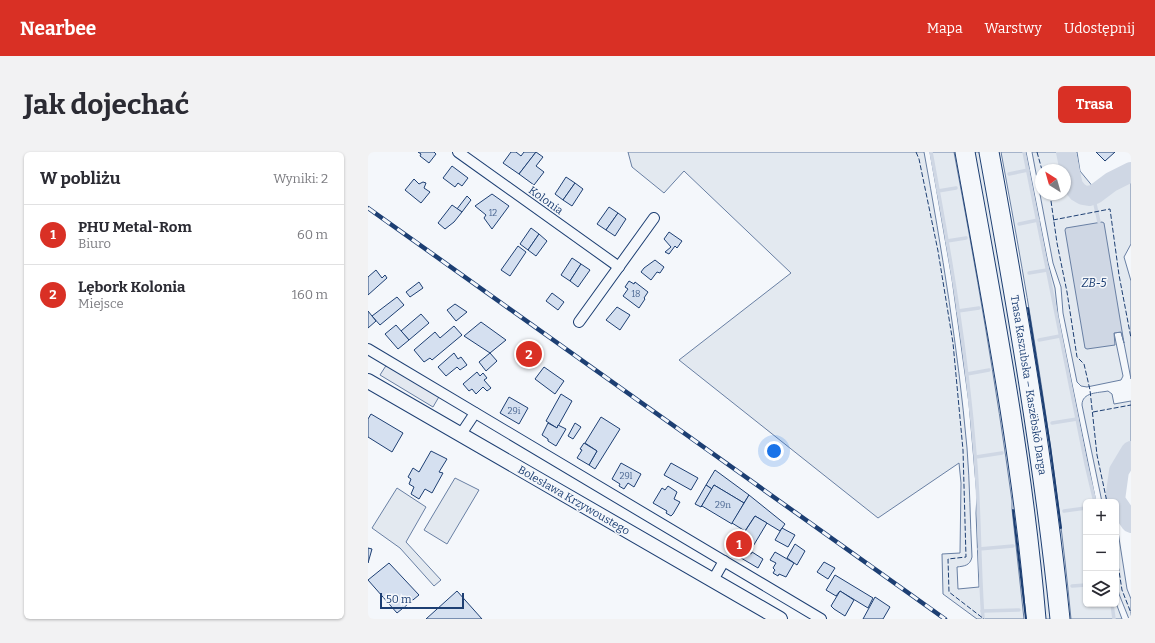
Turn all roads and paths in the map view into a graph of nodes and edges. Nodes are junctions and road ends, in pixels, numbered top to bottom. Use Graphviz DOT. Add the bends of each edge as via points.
graph roads {
  1 [pos="458,152"];
  2 [pos="965,152"];
  3 [pos="989,152"];
  4 [pos="654,218"];
  5 [pos="619,267"];
  6 [pos="579,322"];
  7 [pos="368,349"];
  8 [pos="368,381"];
  9 [pos="475,413"];
  10 [pos="461,434"];
  11 [pos="724,561"];
  12 [pos="713,580"];
  13 [pos="780,619"];
  14 [pos="821,619"];
  15 [pos="1036,619"];
  16 [pos="1060,619"];
  1 -- 5 [label="street, Kolonia"];
  2 -- 15 [label="highway" via="1005,379"];
  3 -- 16 [label="highway, Trasa Kaszubska – Kaszëbskô Darga" via="1028,375"];
  4 -- 5 [label="street"];
  5 -- 6 [label="street"];
  7 -- 9 [label="street"];
  8 -- 10 [label="main road, Bolesława Krzywoustego"];
  9 -- 10 [label="street"];
  9 -- 11 [label="street"];
  10 -- 12 [label="main road, Bolesława Krzywoustego"];
  11 -- 12 [label="street"];
  11 -- 14 [label="street"];
  12 -- 13 [label="main road, Bolesława Krzywoustego"];
}
